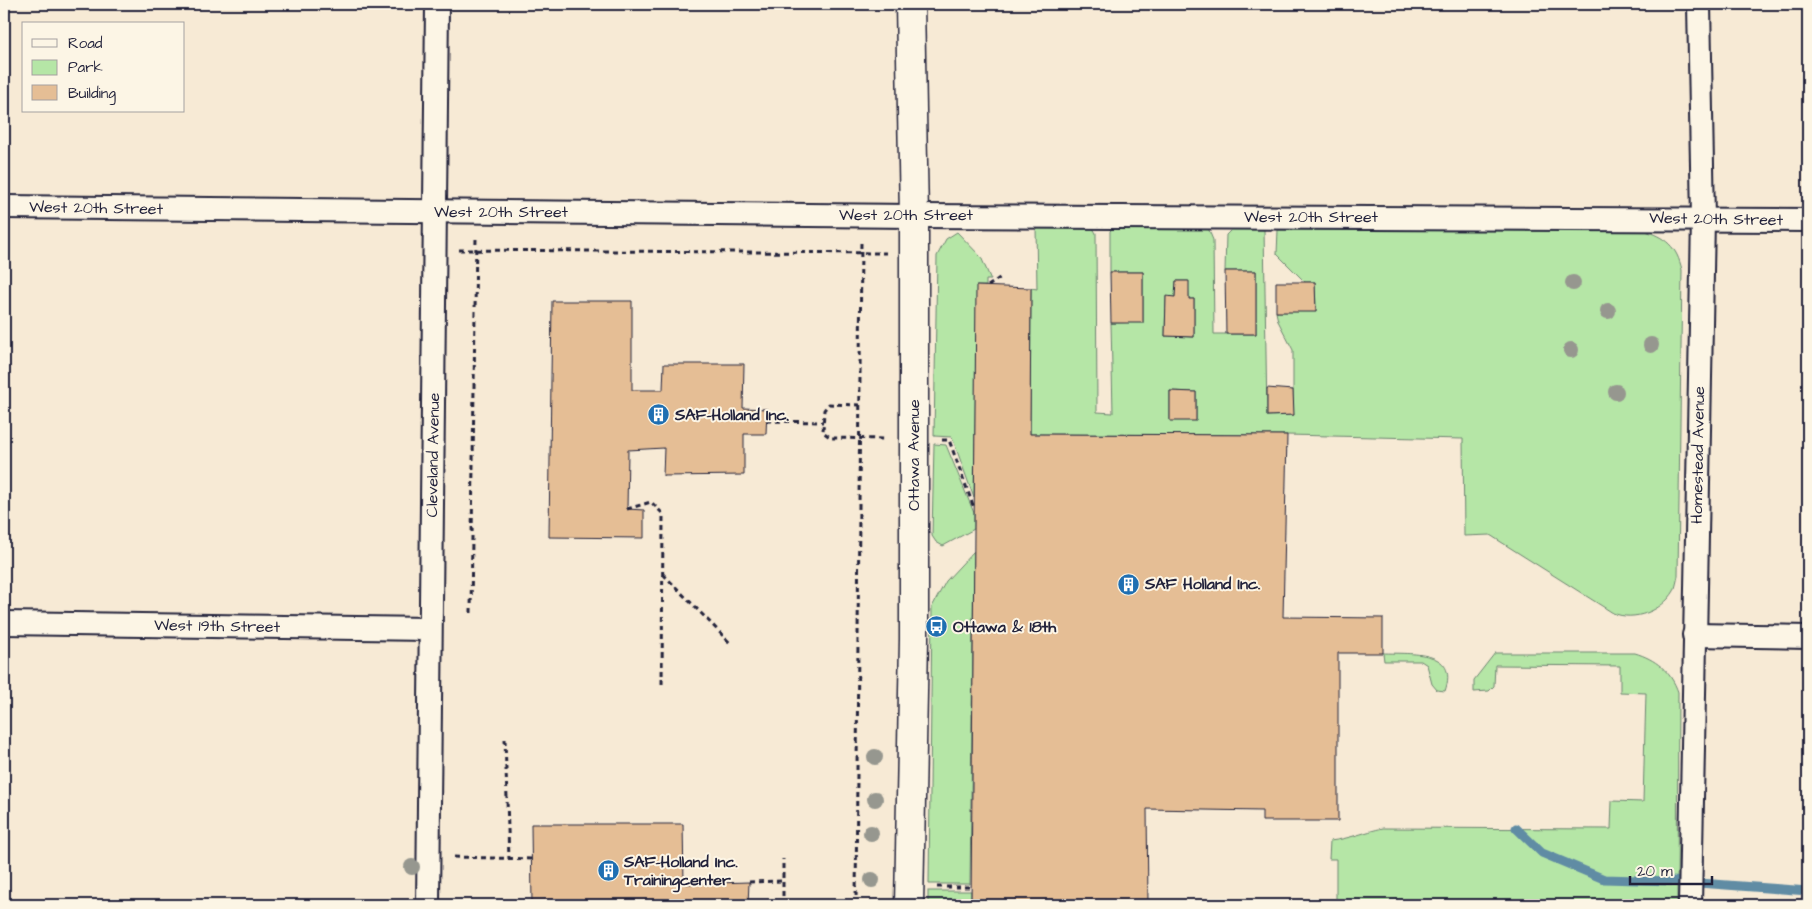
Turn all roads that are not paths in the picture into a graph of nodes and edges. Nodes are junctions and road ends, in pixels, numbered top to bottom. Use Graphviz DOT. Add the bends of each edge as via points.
graph roads {
  1 [pos="437,4"];
  2 [pos="910,4"];
  3 [pos="1699,4"];
  4 [pos="4,207"];
  5 [pos="436,212"];
  6 [pos="914,216"];
  7 [pos="1703,219"];
  8 [pos="1808,220"];
  9 [pos="4,623"];
  10 [pos="430,629"];
  11 [pos="1694,635"];
  12 [pos="1808,637"];
  13 [pos="909,896"];
  14 [pos="428,905"];
  15 [pos="1690,905"];
  1 -- 5 [label="street, Cleveland Avenue"];
  2 -- 6 [label="street, Ottawa Avenue"];
  3 -- 7 [label="street, Homestead Avenue"];
  4 -- 5 [label="street, West 20th Street"];
  5 -- 6 [label="street, West 20th Street"];
  5 -- 10 [label="street, Cleveland Avenue"];
  6 -- 7 [label="street, West 20th Street"];
  6 -- 13 [label="street, Ottawa Avenue" via="914,639"];
  7 -- 8 [label="street, West 20th Street"];
  7 -- 11 [label="street, Homestead Avenue"];
  9 -- 10 [label="street, West 19th Street"];
  10 -- 14 [label="street, Cleveland Avenue"];
  11 -- 12 [label="street"];
  11 -- 15 [label="street, Homestead Avenue"];
}
